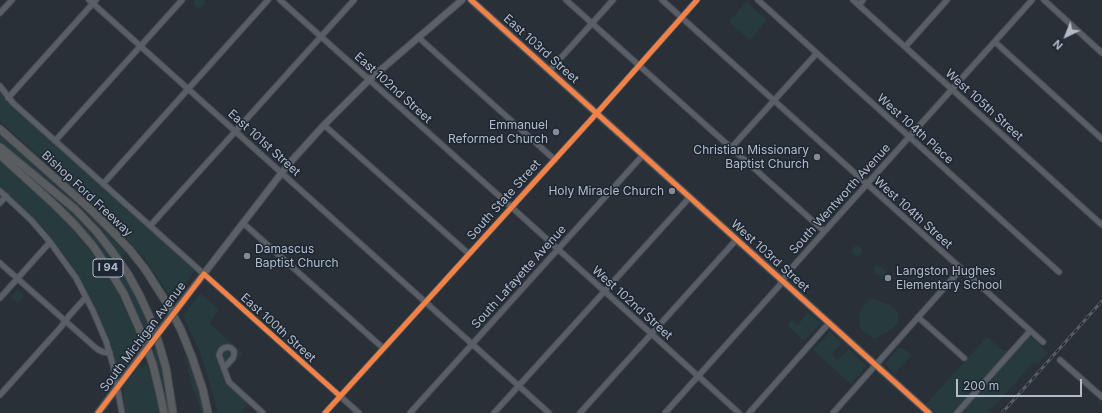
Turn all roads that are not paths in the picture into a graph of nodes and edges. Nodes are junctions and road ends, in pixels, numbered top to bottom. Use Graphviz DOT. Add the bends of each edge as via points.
graph roads {
  1 [pos="12,0"];
  2 [pos="182,0"];
  3 [pos="268,0"];
  4 [pos="280,0"];
  5 [pos="354,0"];
  6 [pos="462,0"];
  7 [pos="471,0"];
  8 [pos="566,0"];
  9 [pos="613,0"];
  10 [pos="662,0"];
  11 [pos="697,0"];
  12 [pos="758,0"];
  13 [pos="853,0"];
  14 [pos="864,0"];
  15 [pos="947,0"];
  16 [pos="1032,0"];
  17 [pos="1044,0"];
  18 [pos="93,1"];
  19 [pos="859,5"];
  20 [pos="0,13"];
  21 [pos="682,17"];
  22 [pos="592,23"];
  23 [pos="321,37"];
  24 [pos="418,37"];
  25 [pos="995,42"];
  26 [pos="141,46"];
  27 [pos="905,47"];
  28 [pos="817,53"];
  29 [pos="1102,53"];
  30 [pos="639,65"];
  31 [pos="550,70"];
  32 [pos="369,80"];
  33 [pos="0,86"];
  34 [pos="188,89"];
  35 [pos="952,89"];
  36 [pos="8,98"];
  37 [pos="774,100"];
  38 [pos="597,113"];
  39 [pos="324,125"];
  40 [pos="0,129"];
  41 [pos="236,131"];
  42 [pos="909,137"];
  43 [pos="1102,139"];
  44 [pos="56,141"];
  45 [pos="0,147"];
  46 [pos="731,148"];
  47 [pos="0,155"];
  48 [pos="644,155"];
  49 [pos="554,160"];
  50 [pos="281,172"];
  51 [pos="103,184"];
  52 [pos="867,184"];
  53 [pos="0,191"];
  54 [pos="6,196"];
  55 [pos="690,197"];
  56 [pos="0,203"];
  57 [pos="511,207"];
  58 [pos="243,223"];
  59 [pos="1102,225"];
  60 [pos="150,226"];
  61 [pos="824,231"];
  62 [pos="737,239"];
  63 [pos="50,242"];
  64 [pos="558,249"];
  65 [pos="469,254"];
  66 [pos="0,263"];
  67 [pos="961,269"];
  68 [pos="1059,272"];
  69 [pos="204,274"];
  70 [pos="18,278"];
  71 [pos="782,280"];
  72 [pos="604,291"];
  73 [pos="86,297"];
  74 [pos="0,298"];
  75 [pos="426,301"];
  76 [pos="918,317"];
  77 [pos="66,321"];
  78 [pos="829,323"];
  79 [pos="1030,331"];
  80 [pos="651,334"];
  81 [pos="106,341"];
  82 [pos="1043,342"];
  83 [pos="473,344"];
  84 [pos="383,348"];
  85 [pos="97,349"];
  86 [pos="110,353"];
  87 [pos="192,356"];
  88 [pos="964,358"];
  89 [pos="1060,360"];
  90 [pos="876,365"];
  91 [pos="225,367"];
  92 [pos="698,376"];
  93 [pos="118,386"];
  94 [pos="519,386"];
  95 [pos="0,395"];
  96 [pos="340,396"];
  97 [pos="1102,397"];
  98 [pos="98,413"];
  99 [pos="122,413"];
  100 [pos="164,413"];
  101 [pos="173,413"];
  102 [pos="208,413"];
  103 [pos="213,413"];
  104 [pos="263,413"];
  105 [pos="324,413"];
  106 [pos="359,413"];
  107 [pos="410,413"];
  108 [pos="494,413"];
  109 [pos="549,413"];
  110 [pos="580,413"];
  111 [pos="664,413"];
  112 [pos="739,413"];
  113 [pos="749,413"];
  114 [pos="834,413"];
  115 [pos="929,413"];
  116 [pos="957,413"];
  1 -- 20 [label="street"];
  2 -- 26 [label="street"];
  3 -- 34 [label="street"];
  4 -- 23 [label="street, East 102nd Street"];
  5 -- 23 [label="street"];
  6 -- 24 [label="main road, South Michigan Avenue"];
  7 -- 31 [label="main road, East 103rd Street"];
  8 -- 22 [label="street"];
  9 -- 22 [label="street"];
  10 -- 21 [label="street, West 104th Street"];
  11 -- 21 [label="street, South State Street"];
  12 -- 28 [label="street, West 104th Place"];
  13 -- 19 [label="street, West 105th Street"];
  14 -- 19 [label="street"];
  15 -- 27 [label="street"];
  16 -- 25 [label="street, South Wentworth Avenue"];
  17 -- 29 [label="street"];
  18 -- 26 [label="street, East 101st Street"];
  18 -- 36 [label="street"];
  19 -- 27 [label="street, West 105th Street"];
  21 -- 30 [label="street, South State Street"];
  21 -- 37 [label="street, West 104th Street"];
  22 -- 30 [label="street"];
  22 -- 31 [label="street"];
  23 -- 32 [label="street, East 102nd Street"];
  23 -- 41 [label="street"];
  24 -- 32 [label="main road, South Michigan Avenue"];
  24 -- 49 [label="street"];
  25 -- 35 [label="street, South Wentworth Avenue"];
  25 -- 43 [label="street"];
  26 -- 34 [label="street, East 101st Street"];
  26 -- 44 [label="street"];
  27 -- 35 [label="street, West 105th Street"];
  28 -- 37 [label="street"];
  28 -- 42 [label="street, West 104th Place"];
  30 -- 38 [label="street, South State Street"];
  30 -- 46 [label="street"];
  31 -- 38 [label="main road, East 103rd Street"];
  32 -- 39 [label="main road, South Michigan Avenue"];
  32 -- 57 [label="street, East 102nd Street"];
  33 -- 36 [label="street, East 100th Street"];
  34 -- 41 [label="street, East 101st Street"];
  34 -- 51 [label="street"];
  35 -- 42 [label="street, South Wentworth Avenue"];
  35 -- 59 [label="street, West 105th Street"];
  36 -- 44 [label="street, East 100th Street"];
  37 -- 46 [label="street"];
  37 -- 52 [label="street, West 104th Street"];
  38 -- 48 [label="main road, West 103rd Street"];
  38 -- 49 [label="street, South State Street"];
  39 -- 50 [label="main road, South Michigan Avenue"];
  39 -- 65 [label="street"];
  40 -- 87 [label="highway, Bishop Ford Freeway / I 94" via="90,209 130,250 168,305"];
  41 -- 50 [label="street, East 101st Street"];
  41 -- 60 [label="street"];
  42 -- 52 [label="street, South Wentworth Avenue"];
  42 -- 68 [label="street, West 104th Place"];
  44 -- 51 [label="street, East 100th Street"];
  45 -- 101 [label="highway" via="75,209 97,232 128,274 151,320 160,347"];
  46 -- 61 [label="street"];
  47 -- 100 [label="highway, I 94" via="75,225 124,294 153,365"];
  48 -- 55 [label="main road, West 103rd Street"];
  48 -- 64 [label="street, South Lafayette Avenue"];
  49 -- 57 [label="street, South State Street"];
  50 -- 58 [label="main road, South Michigan Avenue"];
  50 -- 75 [label="street, East 101st Street"];
  51 -- 60 [label="street, East 100th Street"];
  52 -- 61 [label="street, South Wentworth Avenue"];
  52 -- 67 [label="street, West 104th Street"];
  53 -- 54 [label="street"];
  54 -- 56 [label="street"];
  54 -- 63 [label="street"];
  55 -- 62 [label="main road, West 103rd Street"];
  55 -- 72 [label="street"];
  57 -- 64 [label="street, West 102nd Street"];
  57 -- 65 [label="street, South State Street"];
  58 -- 69 [label="main road, South Michigan Avenue"];
  58 -- 84 [label="street"];
  60 -- 69 [label="street, East 100th Street"];
  61 -- 71 [label="street, South Wentworth Avenue"];
  62 -- 71 [label="main road, West 103rd Street"];
  62 -- 80 [label="street"];
  63 -- 70 [label="street"];
  63 -- 73 [label="street" via="76,278"];
  64 -- 72 [label="street, West 102nd Street"];
  64 -- 83 [label="street, South Lafayette Avenue"];
  65 -- 75 [label="street, South State Street"];
  66 -- 70 [label="street"];
  67 -- 76 [label="street"];
  67 -- 79 [label="street, West 104th Street"];
  69 -- 93 [label="main road, South Michigan Avenue, bridge"];
  69 -- 96 [label="street, East 100th Street"];
  70 -- 74 [label="street"];
  70 -- 77 [label="street"];
  71 -- 78 [label="main road, West 103rd Street"];
  71 -- 92 [label="street, South Wentworth Avenue"];
  72 -- 80 [label="street, West 102nd Street"];
  72 -- 94 [label="street"];
  73 -- 77 [label="street"];
  73 -- 81 [label="street"];
  75 -- 83 [label="street, East 101st Street"];
  75 -- 84 [label="street, South State Street"];
  76 -- 88 [label="street"];
  76 -- 90 [label="street"];
  77 -- 85 [label="street"];
  77 -- 95 [label="street"];
  78 -- 90 [label="main road, West 103rd Street"];
  78 -- 113 [label="street"];
  79 -- 82 [label="street, West 104th Street"];
  79 -- 116 [label="street"];
  80 -- 92 [label="street, West 102nd Street"];
  80 -- 110 [label="street"];
  81 -- 85 [label="street"];
  81 -- 86 [label="street"];
  83 -- 94 [label="street, East 101st Street"];
  83 -- 107 [label="street, South Lafayette Avenue"];
  84 -- 96 [label="street, South State Street"];
  85 -- 86 [label="street"];
  86 -- 93 [label="street"];
  87 -- 102 [label="highway, Bishop Ford Freeway / I 94"];
  87 -- 103 [label="highway" via="202,372"];
  89 -- 97 [label="street"];
  90 -- 114 [label="street"];
  90 -- 115 [label="main road, West 103rd Street"];
  91 -- 104 [label="street" via="230,382"];
  92 -- 111 [label="street, South Wentworth Avenue"];
  92 -- 112 [label="street, West 102nd Street"];
  93 -- 98 [label="main road, South Michigan Avenue"];
  93 -- 99 [label="street"];
  94 -- 108 [label="street"];
  94 -- 109 [label="street, East 101st Street"];
  96 -- 105 [label="street, South State Street"];
  96 -- 106 [label="street, East 100th Street"];
}
